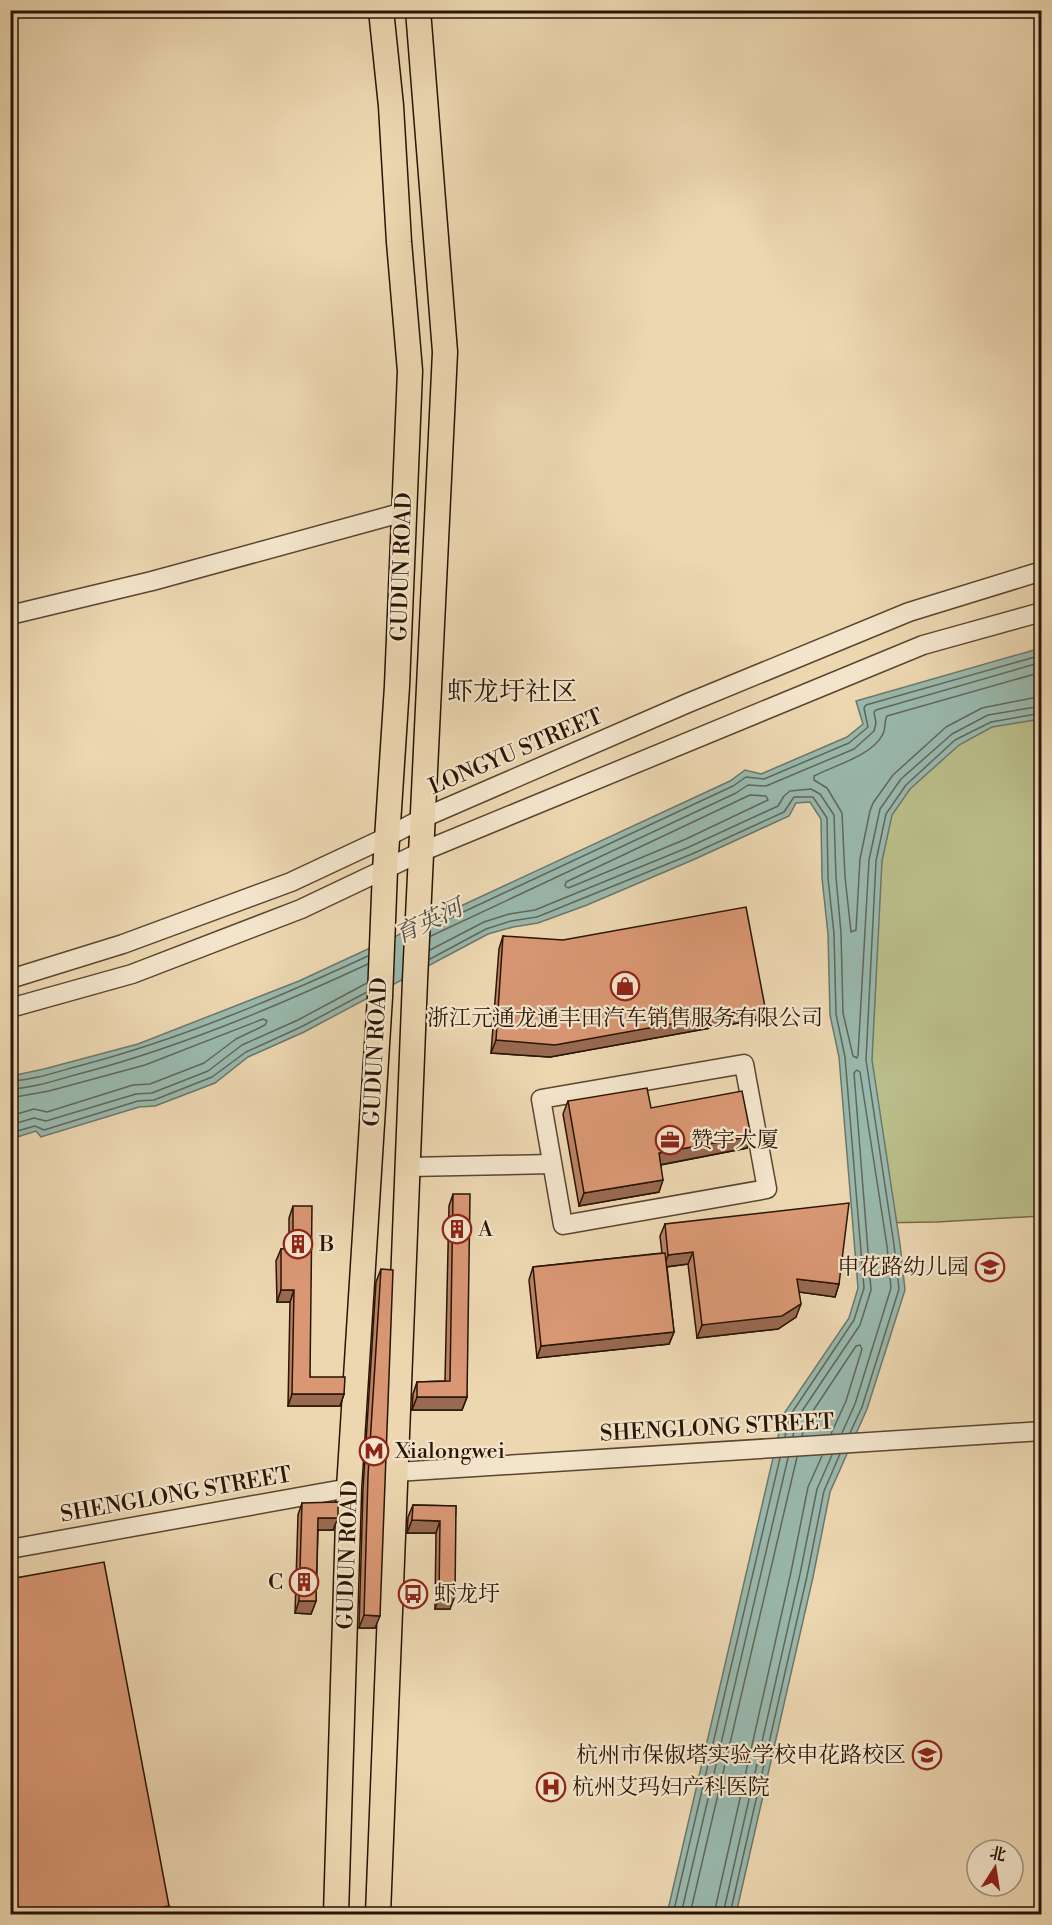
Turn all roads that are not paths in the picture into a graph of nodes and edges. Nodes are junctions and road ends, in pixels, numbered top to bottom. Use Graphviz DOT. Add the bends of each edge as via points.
graph roads {
  1 [pos="381,10"];
  2 [pos="418,10"];
  3 [pos="404,512"];
  4 [pos="1041,571"];
  5 [pos="1041,612"];
  6 [pos="10,615"];
  7 [pos="423,818"];
  8 [pos="387,837"];
  9 [pos="421,852"];
  10 [pos="385,870"];
  11 [pos="10,980"];
  12 [pos="10,1008"];
  13 [pos="552,1164"];
  14 [pos="408,1167"];
  15 [pos="1041,1431"];
  16 [pos="396,1472"];
  17 [pos="350,1488"];
  18 [pos="10,1549"];
  19 [pos="336,1914"];
  20 [pos="378,1914"];
  1 -- 3 [label="main road, GUDUN ROAD" via="410,371"];
  2 -- 7 [label="main road, GUDUN ROAD" via="445,352"];
  3 -- 6 [label="street" via="152,581"];
  3 -- 8 [label="main road, GUDUN ROAD"];
  4 -- 7 [label="street, LONGYU STREET" via="909,612"];
  5 -- 9 [label="street" via="923,645"];
  7 -- 8 [label="street, LONGYU STREET"];
  7 -- 9 [label="main road, GUDUN ROAD"];
  8 -- 10 [label="main road, GUDUN ROAD"];
  8 -- 11 [label="street, LONGYU STREET" via="291,882 123,944"];
  9 -- 10 [label="street"];
  9 -- 14 [label="main road, GUDUN ROAD"];
  10 -- 12 [label="street" via="301,909 132,974"];
  10 -- 17 [label="main road, GUDUN ROAD"];
  13 -- 13 [label="street" via="563,1225 766,1189 744,1064 541,1099"];
  13 -- 14 [label="street"];
  14 -- 16 [label="main road, GUDUN ROAD"];
  15 -- 16 [label="street, SHENGLONG STREET"];
  16 -- 20 [label="main road, GUDUN ROAD"];
  17 -- 18 [label="street, SHENGLONG STREET"];
  17 -- 19 [label="main road, GUDUN ROAD"];
}
